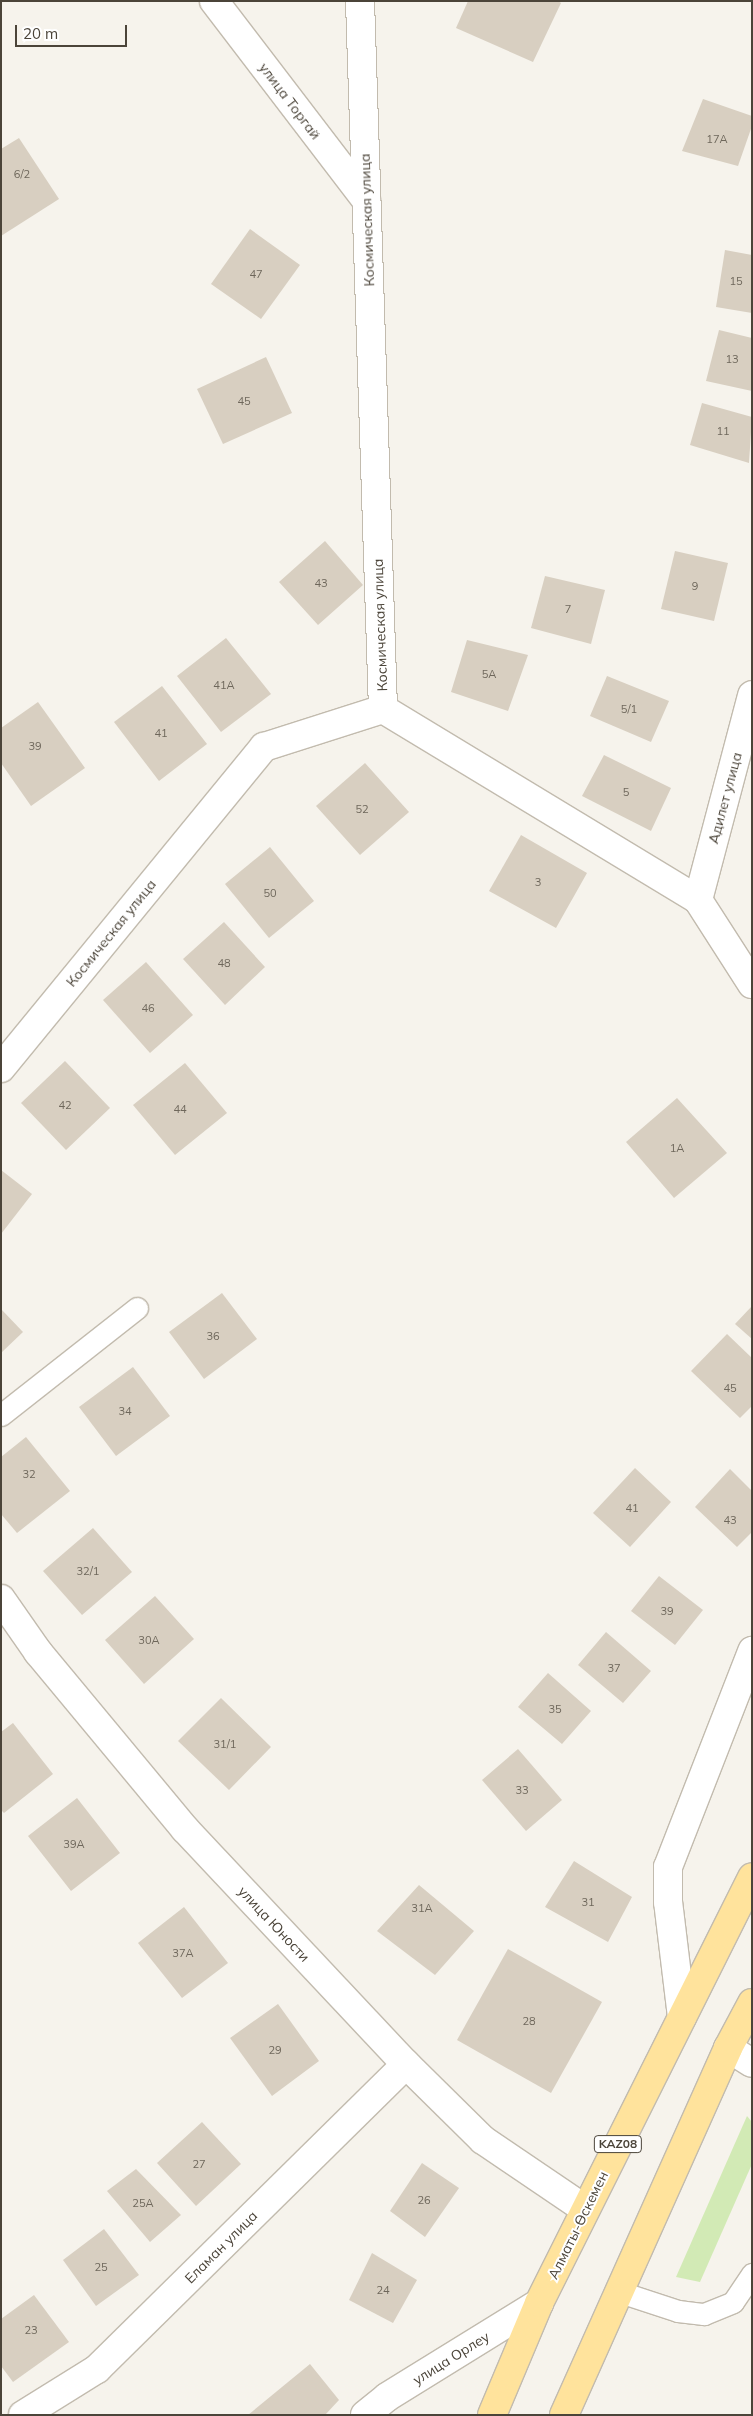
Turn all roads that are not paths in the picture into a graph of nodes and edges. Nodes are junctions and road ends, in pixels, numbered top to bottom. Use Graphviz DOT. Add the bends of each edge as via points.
graph roads {
  1 [pos="214,1"];
  2 [pos="360,1"];
  3 [pos="366,200"];
  4 [pos="752,695"];
  5 [pos="383,709"];
  6 [pos="698,900"];
  7 [pos="752,984"];
  8 [pos="1,1068"];
  9 [pos="137,1308"];
  10 [pos="1,1415"];
  11 [pos="1,1599"];
  12 [pos="752,1651"];
  13 [pos="752,1877"];
  14 [pos="752,2003"];
  15 [pos="682,2017"];
  16 [pos="728,2048"];
  17 [pos="752,2063"];
  18 [pos="406,2064"];
  19 [pos="585,2210"];
  20 [pos="752,2274"];
  21 [pos="620,2292"];
  22 [pos="539,2303"];
  23 [pos="23,2415"];
  24 [pos="365,2415"];
  25 [pos="492,2415"];
  26 [pos="564,2415"];
  1 -- 3 [label="street, улица Торгай"];
  2 -- 3 [label="street, Космическая улица"];
  3 -- 5 [label="street, Космическая улица"];
  4 -- 6 [label="street, Адилет улица"];
  5 -- 6 [label="street"];
  5 -- 8 [label="street, Космическая улица" via="264,747"];
  6 -- 7 [label="street"];
  9 -- 10 [label="lane"];
  11 -- 18 [label="street, улица Юности" via="38,1652 184,1829"];
  12 -- 15 [label="street" via="668,1867 668,1902"];
  13 -- 15 [label="main road, Алматы-Өскемен / KAZ08"];
  14 -- 16 [label="main road"];
  15 -- 19 [label="main road, Алматы-Өскемен / KAZ08"];
  16 -- 17 [label="street"];
  16 -- 21 [label="main road"];
  18 -- 19 [label="street, улица Юности" via="483,2140"];
  18 -- 23 [label="street, Еламан улица" via="97,2369"];
  19 -- 22 [label="main road, Алматы-Өскемен / KAZ08"];
  20 -- 21 [label="lane" via="733,2302 704,2314 678,2312"];
  21 -- 26 [label="main road"];
  22 -- 24 [label="street, улица Орлеу" via="387,2397"];
  22 -- 25 [label="main road, Алматы-Өскемен / KAZ08"];
}
